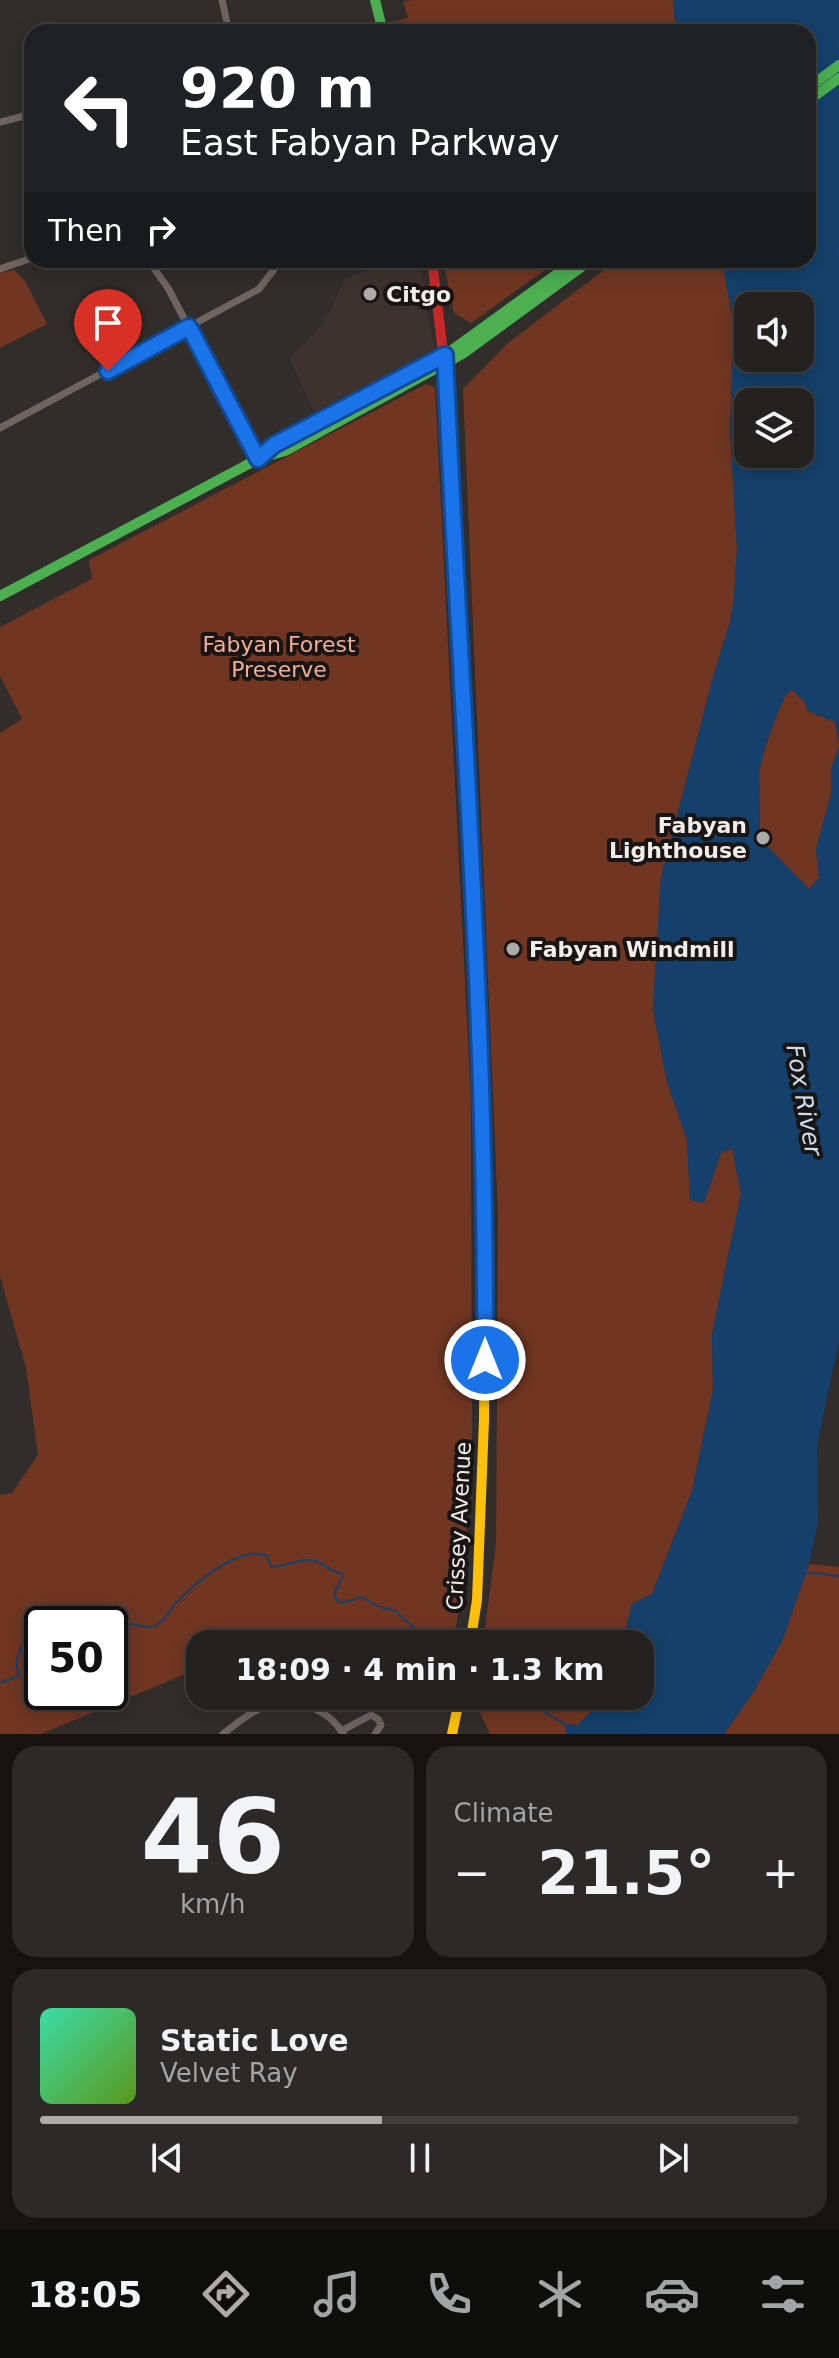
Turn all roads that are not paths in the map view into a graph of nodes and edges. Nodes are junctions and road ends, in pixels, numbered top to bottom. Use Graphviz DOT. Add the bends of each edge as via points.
graph roads {
  1 [pos="222,0"];
  2 [pos="375,0"];
  3 [pos="227,24"];
  4 [pos="381,24"];
  5 [pos="839,65"];
  6 [pos="839,78"];
  7 [pos="816,82"];
  8 [pos="816,95"];
  9 [pos="24,116"];
  10 [pos="0,122"];
  11 [pos="24,261"];
  12 [pos="154,268"];
  13 [pos="275,268"];
  14 [pos="433,268"];
  15 [pos="567,268"];
  16 [pos="578,268"];
  17 [pos="0,269"];
  18 [pos="548,286"];
  19 [pos="189,327"];
  20 [pos="445,360"];
  21 [pos="0,428"];
  22 [pos="258,459"];
  23 [pos="0,596"];
  24 [pos="472,1630"];
  25 [pos="457,1710"];
  26 [pos="342,1732"];
  27 [pos="223,1734"];
  28 [pos="375,1734"];
  29 [pos="452,1734"];
  1 -- 3 [label="street"];
  2 -- 4 [label="main road"];
  5 -- 7 [label="main road"];
  6 -- 8 [label="main road"];
  9 -- 10 [label="street"];
  11 -- 17 [label="street"];
  12 -- 19 [label="street"];
  13 -- 19 [label="street" via="259,289"];
  14 -- 20 [label="main road, Crissey Avenue"];
  15 -- 18 [label="main road"];
  16 -- 18 [label="main road"];
  18 -- 20 [label="main road"];
  19 -- 21 [label="street"];
  19 -- 22 [label="street"];
  20 -- 22 [label="main road" via="274,445"];
  20 -- 24 [label="main road, Crissey Avenue" via="485,1212 484,1420"];
  22 -- 23 [label="main road"];
  25 -- 29 [label="main road"];
  26 -- 27 [label="street" via="323,1713 299,1702 275,1702"];
  26 -- 28 [label="street" via="371,1715 381,1725"];
}
